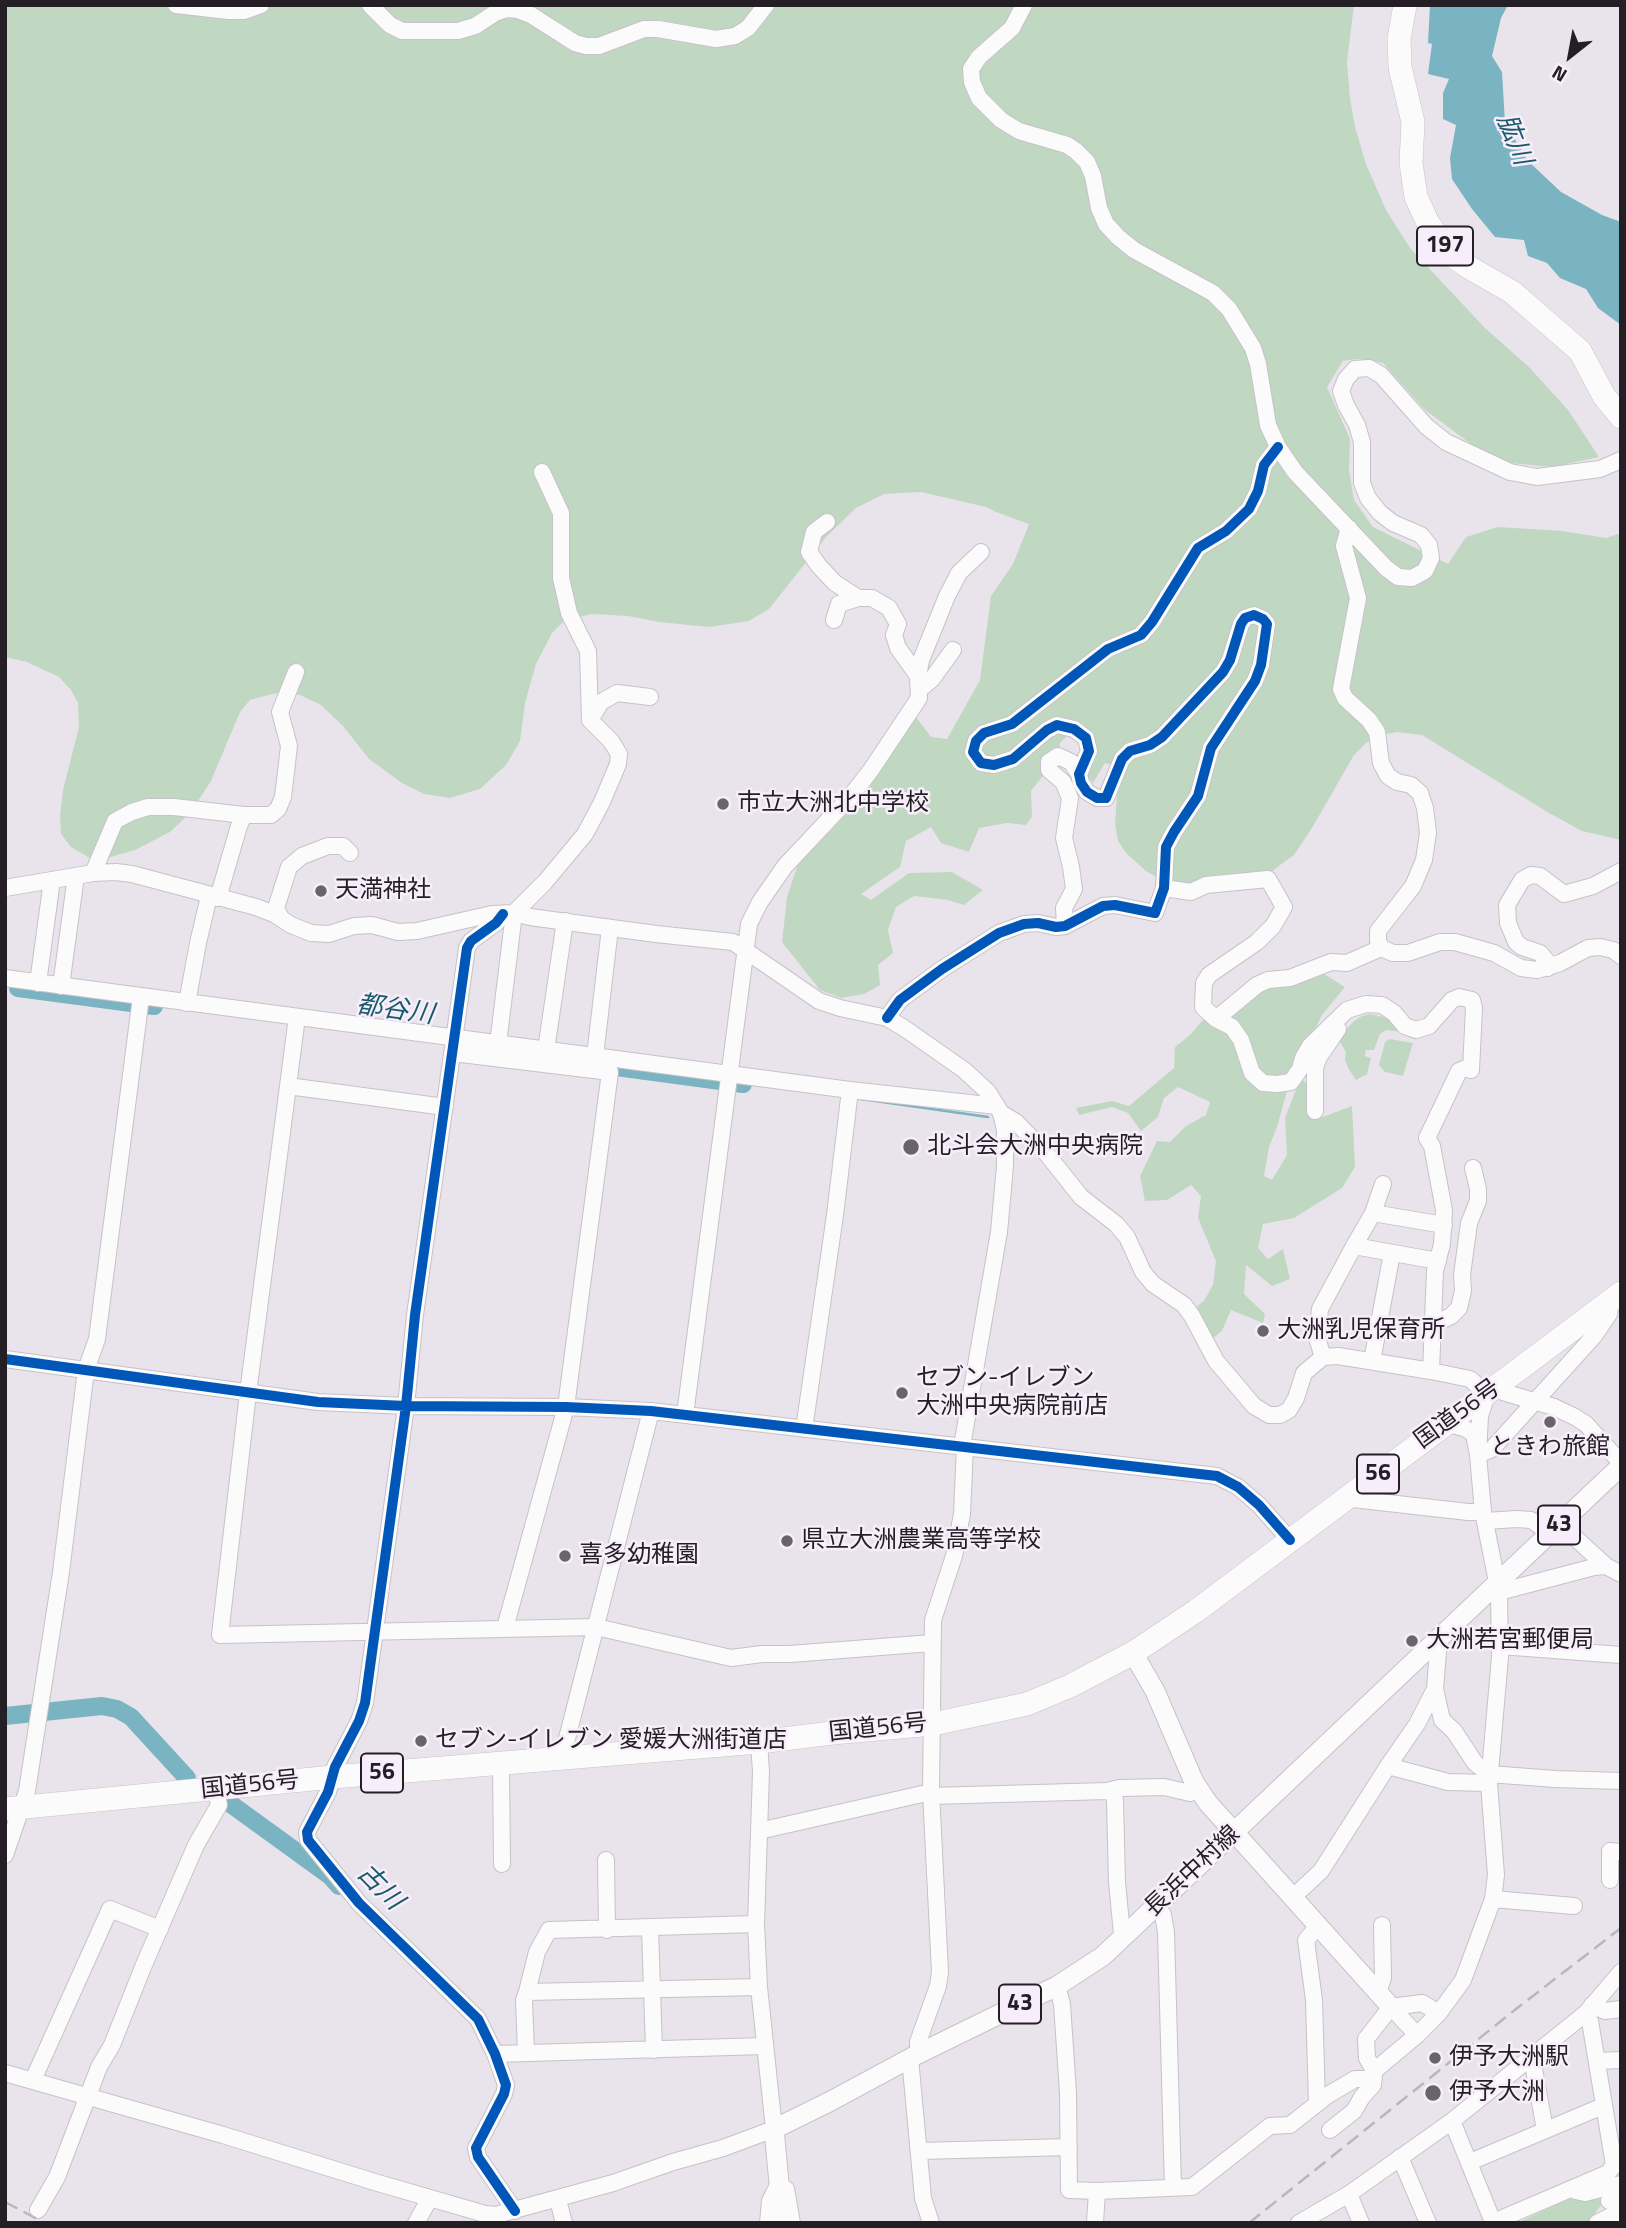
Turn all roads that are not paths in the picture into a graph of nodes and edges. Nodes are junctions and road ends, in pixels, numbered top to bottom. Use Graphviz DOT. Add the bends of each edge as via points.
graph roads {
  1 [pos="176,5"];
  2 [pos="261,5"];
  3 [pos="370,5"];
  4 [pos="766,5"];
  5 [pos="1024,5"];
  6 [pos="1405,5"];
  7 [pos="1621,417"];
  8 [pos="1278,447"];
  9 [pos="1621,460"];
  10 [pos="542,472"];
  11 [pos="827,522"];
  12 [pos="1349,528"];
  13 [pos="981,552"];
  14 [pos="858,598"];
  15 [pos="834,620"];
  16 [pos="953,650"];
  17 [pos="296,672"];
  18 [pos="919,682"];
  19 [pos="650,696"];
  20 [pos="590,720"];
  21 [pos="1079,774"];
  22 [pos="244,815"];
  23 [pos="351,853"];
  24 [pos="1621,872"];
  25 [pos="93,873"];
  26 [pos="76,876"];
  27 [pos="52,880"];
  28 [pos="5,888"];
  29 [pos="1164,888"];
  30 [pos="214,897"];
  31 [pos="509,913"];
  32 [pos="281,918"];
  33 [pos="565,922"];
  34 [pos="1065,926"];
  35 [pos="610,928"];
  36 [pos="1381,948"];
  37 [pos="746,950"];
  38 [pos="1621,956"];
  39 [pos="1548,968"];
  40 [pos="5,978"];
  41 [pos="38,983"];
  42 [pos="61,986"];
  43 [pos="141,1002"];
  44 [pos="187,1003"];
  45 [pos="1382,1005"];
  46 [pos="887,1018"];
  47 [pos="1216,1019"];
  48 [pos="296,1022"];
  49 [pos="498,1044"];
  50 [pos="454,1045"];
  51 [pos="546,1050"];
  52 [pos="607,1064"];
  53 [pos="728,1079"];
  54 [pos="288,1086"];
  55 [pos="849,1096"];
  56 [pos="445,1107"];
  57 [pos="999,1109"];
  58 [pos="1315,1111"];
  59 [pos="1473,1168"];
  60 [pos="1383,1184"];
  61 [pos="1373,1213"];
  62 [pos="1444,1224"];
  63 [pos="1354,1246"];
  64 [pos="1392,1253"];
  65 [pos="1438,1261"];
  66 [pos="1616,1296"];
  67 [pos="1434,1324"];
  68 [pos="1323,1357"];
  69 [pos="5,1359"];
  70 [pos="1372,1362"];
  71 [pos="86,1370"];
  72 [pos="1431,1371"];
  73 [pos="1492,1390"];
  74 [pos="248,1393"];
  75 [pos="1535,1401"];
  76 [pos="406,1406"];
  77 [pos="566,1407"];
  78 [pos="651,1411"];
  79 [pos="685,1415"];
  80 [pos="1443,1426"];
  81 [pos="804,1429"];
  82 [pos="963,1446"];
  83 [pos="1479,1455"];
  84 [pos="1621,1464"];
  85 [pos="1345,1498"];
  86 [pos="1484,1517"];
  87 [pos="1555,1528"];
  88 [pos="1290,1540"];
  89 [pos="1614,1570"];
  90 [pos="1498,1587"];
  91 [pos="596,1626"];
  92 [pos="505,1628"];
  93 [pos="376,1631"];
  94 [pos="1440,1639"];
  95 [pos="932,1643"];
  96 [pos="1500,1646"];
  97 [pos="1133,1653"];
  98 [pos="1621,1656"];
  99 [pos="1435,1689"];
  100 [pos="933,1724"];
  101 [pos="759,1742"];
  102 [pos="562,1758"];
  103 [pos="501,1764"];
  104 [pos="1388,1766"];
  105 [pos="333,1777"];
  106 [pos="1489,1778"];
  107 [pos="1621,1781"];
  108 [pos="1198,1789"];
  109 [pos="216,1790"];
  110 [pos="1112,1790"];
  111 [pos="931,1794"];
  112 [pos="14,1808"];
  113 [pos="759,1831"];
  114 [pos="1234,1832"];
  115 [pos="1621,1852"];
  116 [pos="5,1855"];
  117 [pos="606,1860"];
  118 [pos="502,1864"];
  119 [pos="1610,1880"];
  120 [pos="1292,1898"];
  121 [pos="1493,1899"];
  122 [pos="1157,1906"];
  123 [pos="1574,1906"];
  124 [pos="756,1924"];
  125 [pos="1318,1926"];
  126 [pos="1382,1926"];
  127 [pos="650,1928"];
  128 [pos="159,1929"];
  129 [pos="607,1930"];
  130 [pos="1124,1937"];
  131 [pos="1621,1972"];
  132 [pos="1057,1986"];
  133 [pos="759,1987"];
  134 [pos="652,1989"];
  135 [pos="527,1992"];
  136 [pos="1378,1992"];
  137 [pos="1391,2007"];
  138 [pos="1589,2009"];
  139 [pos="1621,2009"];
  140 [pos="1439,2013"];
  141 [pos="1417,2035"];
  142 [pos="764,2046"];
  143 [pos="654,2050"];
  144 [pos="526,2053"];
  145 [pos="495,2054"];
  146 [pos="914,2056"];
  147 [pos="1532,2058"];
  148 [pos="1621,2060"];
  149 [pos="1597,2061"];
  150 [pos="5,2073"];
  151 [pos="1374,2075"];
  152 [pos="33,2080"];
  153 [pos="87,2095"];
  154 [pos="1317,2104"];
  155 [pos="1603,2106"];
  156 [pos="1452,2121"];
  157 [pos="774,2129"];
  158 [pos="1329,2130"];
  159 [pos="1545,2130"];
  160 [pos="1069,2147"];
  161 [pos="920,2151"];
  162 [pos="1400,2157"];
  163 [pos="1470,2162"];
  164 [pos="778,2173"];
  165 [pos="1621,2184"];
  166 [pos="1173,2188"];
  167 [pos="1570,2189"];
  168 [pos="1097,2191"];
  169 [pos="1349,2194"];
  170 [pos="430,2198"];
  171 [pos="558,2200"];
  172 [pos="1617,2202"];
  173 [pos="38,2210"];
  174 [pos="520,2210"];
  175 [pos="1492,2222"];
  176 [pos="416,2223"];
  177 [pos="537,2223"];
  178 [pos="564,2223"];
  179 [pos="768,2223"];
  180 [pos="781,2223"];
  181 [pos="792,2223"];
  182 [pos="931,2223"];
  183 [pos="1095,2223"];
  184 [pos="1299,2223"];
  185 [pos="1361,2223"];
  186 [pos="1427,2223"];
  187 [pos="1597,2223"];
  1 -- 2 [label="street" via="244,11"];
  3 -- 4 [label="street" via="402,31 458,31 495,13 518,10 575,43 599,46 644,29 716,39 735,36 748,28"];
  5 -- 8 [label="street" via="1012,28 971,69 979,98 1000,120 1019,131 1076,150 1093,176 1106,224 1118,237 1213,293 1229,309 1253,348 1268,425"];
  6 -- 7 [label="highway, 197" via="1400,67 1413,122 1411,163 1416,197 1428,223 1450,254 1512,292 1580,351"];
  8 -- 12 [label="street" via="1295,472"];
  8 -- 21 [label="street" via="1264,465 1249,509 1226,531 1198,548 1141,635 1108,649 1012,724 984,733 975,741 973,752 981,763 994,765 1013,759 1057,725 1074,729 1086,738 1088,751"];
  9 -- 12 [label="street" via="1600,469 1537,477 1510,472 1446,442 1381,375 1368,368 1355,369 1341,391 1363,442 1362,483 1380,513 1421,535 1429,545 1431,558 1425,571 1412,578 1398,577"];
  10 -- 20 [label="street" via="561,513 561,578 569,613 588,651"];
  11 -- 14 [label="street" via="814,532 809,552 835,583"];
  12 -- 36 [label="street" via="1344,546 1359,598 1341,689 1377,732 1381,763 1388,776 1420,793 1427,833 1426,854 1413,886 1378,931"];
  13 -- 18 [label="street" via="959,573 947,596 921,660"];
  14 -- 15 [label="street" via="839,604"];
  14 -- 18 [label="street" via="872,598 889,608 898,624 894,635 898,648"];
  16 -- 18 [label="street" via="932,679"];
  17 -- 22 [label="street" via="280,712 289,746 283,797 271,814"];
  18 -- 37 [label="street" via="919,698 911,713 871,770 785,866 760,902 749,924"];
  19 -- 20 [label="street" via="617,693 601,702"];
  20 -- 31 [label="street" via="615,747 618,764 585,834 545,882"];
  21 -- 29 [label="street" via="1087,792 1106,798 1122,759 1162,737 1223,672 1245,618 1263,619 1267,624 1261,665 1211,748 1198,796 1166,847"];
  21 -- 34 [label="street" via="1071,762 1058,756 1049,762 1049,771 1063,782 1070,798 1064,838 1074,889 1064,908"];
  22 -- 25 [label="street" via="174,807 132,812 108,831"];
  22 -- 30 [label="street"];
  23 -- 32 [label="street" via="342,846 328,846 302,856 289,867 276,908"];
  24 -- 39 [label="street" via="1564,894 1540,876 1521,880 1507,905 1508,923 1516,942 1540,953"];
  25 -- 26 [label="street"];
  25 -- 30 [label="street" via="132,874"];
  26 -- 27 [label="street"];
  26 -- 42 [label="street"];
  27 -- 28 [label="street"];
  27 -- 41 [label="street"];
  29 -- 34 [label="street" via="1155,913 1103,906"];
  29 -- 47 [label="street" via="1191,892 1268,879 1284,907 1257,943 1203,983 1203,1007"];
  30 -- 32 [label="street"];
  30 -- 44 [label="street" via="198,943"];
  31 -- 32 [label="street" via="417,931 363,926 329,934 311,933"];
  31 -- 33 [label="street"];
  31 -- 49 [label="street"];
  31 -- 50 [label="street" via="467,948"];
  33 -- 35 [label="street"];
  33 -- 51 [label="street"];
  34 -- 46 [label="street" via="1024,924 999,933 900,1000"];
  35 -- 37 [label="street" via="733,942"];
  35 -- 52 [label="street"];
  36 -- 39 [label="street" via="1408,953 1455,942 1494,953 1521,968"];
  36 -- 47 [label="street" via="1358,960 1331,962 1290,978 1268,980"];
  37 -- 46 [label="street" via="819,1001"];
  37 -- 53 [label="street"];
  38 -- 39 [label="street" via="1613,950 1588,948"];
  40 -- 41 [label="street"];
  41 -- 42 [label="street"];
  42 -- 43 [label="street"];
  43 -- 44 [label="street"];
  43 -- 71 [label="street" via="97,1339"];
  44 -- 48 [label="street"];
  45 -- 47 [label="street" via="1347,1010 1310,1046 1291,1082 1277,1084 1263,1083 1252,1073 1233,1027"];
  45 -- 58 [label="street" via="1351,1015 1325,1046 1315,1068"];
  45 -- 62 [label="street" via="1416,1030 1429,1026 1452,1000 1472,1000 1471,1070 1459,1071 1427,1138"];
  46 -- 57 [label="street" via="964,1070"];
  48 -- 50 [label="street"];
  48 -- 54 [label="street"];
  49 -- 50 [label="street"];
  49 -- 51 [label="street"];
  50 -- 52 [label="street"];
  50 -- 56 [label="street"];
  51 -- 52 [label="street"];
  52 -- 53 [label="street"];
  52 -- 77 [label="street"];
  53 -- 55 [label="street"];
  53 -- 79 [label="street"];
  54 -- 56 [label="street"];
  54 -- 74 [label="street"];
  55 -- 57 [label="street"];
  55 -- 81 [label="street"];
  56 -- 76 [label="street"];
  57 -- 68 [label="street" via="1046,1153 1081,1197 1116,1224 1143,1272 1184,1305 1216,1361 1254,1406 1269,1415 1289,1410 1304,1373"];
  57 -- 82 [label="street" via="1005,1130 1003,1194"];
  59 -- 67 [label="street" via="1478,1203 1469,1223 1459,1308"];
  60 -- 61 [label="street"];
  61 -- 62 [label="street"];
  61 -- 63 [label="street"];
  62 -- 65 [label="street"];
  63 -- 64 [label="street"];
  63 -- 68 [label="street" via="1320,1309 1317,1338"];
  64 -- 65 [label="street"];
  64 -- 70 [label="street"];
  65 -- 67 [label="street"];
  66 -- 73 [label="highway, 国道56号 / 56"];
  66 -- 75 [label="street" via="1594,1336"];
  67 -- 72 [label="street"];
  68 -- 70 [label="street"];
  69 -- 71 [label="street"];
  70 -- 72 [label="street"];
  71 -- 74 [label="street"];
  71 -- 112 [label="street" via="27,1791"];
  72 -- 73 [label="street" via="1470,1379"];
  73 -- 75 [label="street"];
  73 -- 80 [label="highway, 国道56号 / 56"];
  73 -- 83 [label="street" via="1480,1416"];
  74 -- 76 [label="street"];
  74 -- 93 [label="street" via="220,1635"];
  75 -- 83 [label="street" via="1492,1449"];
  75 -- 84 [label="street" via="1586,1424"];
  76 -- 77 [label="street"];
  76 -- 93 [label="street"];
  77 -- 78 [label="street"];
  77 -- 92 [label="street"];
  78 -- 79 [label="street"];
  78 -- 91 [label="street"];
  79 -- 81 [label="street"];
  80 -- 83 [label="street" via="1474,1434"];
  80 -- 85 [label="highway, 国道56号 / 56"];
  81 -- 82 [label="street"];
  82 -- 88 [label="street" via="1217,1476 1259,1504"];
  82 -- 95 [label="street" via="962,1514 933,1620"];
  83 -- 86 [label="street"];
  84 -- 87 [label="main road, 長浜中村線 / 43"];
  85 -- 86 [label="street"];
  85 -- 88 [label="highway, 国道56号 / 56"];
  86 -- 87 [label="street" via="1531,1520"];
  86 -- 90 [label="street"];
  87 -- 89 [label="street"];
  87 -- 90 [label="main road, 長浜中村線 / 43"];
  88 -- 97 [label="highway, 国道56号 / 56"];
  89 -- 90 [label="street" via="1583,1570"];
  90 -- 94 [label="main road, 長浜中村線 / 43"];
  90 -- 96 [label="street"];
  91 -- 92 [label="street"];
  91 -- 95 [label="street" via="731,1658"];
  91 -- 102 [label="street"];
  92 -- 93 [label="street"];
  93 -- 105 [label="street" via="365,1703"];
  94 -- 99 [label="street"];
  94 -- 114 [label="main road, 長浜中村線 / 43"];
  95 -- 100 [label="street"];
  96 -- 98 [label="street"];
  96 -- 106 [label="street"];
  97 -- 100 [label="highway, 国道56号 / 56" via="1027,1704"];
  97 -- 108 [label="main road"];
  99 -- 104 [label="street"];
  99 -- 106 [label="street" via="1442,1720"];
  100 -- 101 [label="highway, 国道56号 / 56"];
  100 -- 111 [label="street"];
  101 -- 102 [label="highway, 国道56号 / 56"];
  101 -- 113 [label="street"];
  102 -- 103 [label="highway, 国道56号 / 56"];
  103 -- 105 [label="highway, 国道56号 / 56"];
  103 -- 118 [label="street"];
  104 -- 106 [label="street" via="1448,1782"];
  104 -- 120 [label="street" via="1321,1871"];
  105 -- 109 [label="highway, 国道56号 / 56"];
  105 -- 145 [label="street" via="307,1832 308,1840 359,1903 478,2019"];
  106 -- 107 [label="street"];
  106 -- 121 [label="street" via="1496,1875"];
  108 -- 110 [label="street" via="1190,1793 1164,1787"];
  108 -- 114 [label="main road"];
  109 -- 112 [label="highway, 国道56号 / 56"];
  109 -- 128 [label="street" via="219,1805"];
  110 -- 111 [label="street"];
  110 -- 130 [label="street"];
  111 -- 113 [label="street"];
  111 -- 146 [label="street" via="940,1972"];
  112 -- 116 [label="street"];
  113 -- 124 [label="street"];
  114 -- 120 [label="main road"];
  114 -- 122 [label="main road, 長浜中村線 / 43"];
  115 -- 119 [label="street" via="1610,1851"];
  117 -- 129 [label="street"];
  120 -- 125 [label="main road"];
  121 -- 123 [label="street"];
  121 -- 140 [label="street" via="1463,1980"];
  122 -- 130 [label="main road, 長浜中村線 / 43"];
  122 -- 166 [label="street" via="1166,1932"];
  124 -- 127 [label="street"];
  124 -- 133 [label="street"];
  125 -- 136 [label="main road"];
  125 -- 154 [label="street" via="1306,1940 1314,2000"];
  126 -- 136 [label="street" via="1383,1978"];
  127 -- 129 [label="street"];
  127 -- 134 [label="street"];
  128 -- 152 [label="street" via="110,1909"];
  128 -- 153 [label="street"];
  129 -- 135 [label="street" via="549,1930 537,1952"];
  130 -- 132 [label="main road, 長浜中村線 / 43"];
  131 -- 138 [label="street"];
  132 -- 146 [label="main road, 長浜中村線 / 43"];
  132 -- 160 [label="street" via="1062,2004"];
  133 -- 134 [label="street"];
  133 -- 142 [label="street"];
  134 -- 135 [label="street"];
  134 -- 143 [label="street"];
  135 -- 144 [label="street"];
  136 -- 137 [label="main road"];
  137 -- 140 [label="street" via="1422,2003"];
  137 -- 141 [label="street"];
  137 -- 151 [label="street" via="1366,2039"];
  138 -- 139 [label="street"];
  138 -- 147 [label="street"];
  138 -- 149 [label="street"];
  140 -- 141 [label="street"];
  141 -- 151 [label="street"];
  142 -- 143 [label="street"];
  142 -- 157 [label="street"];
  143 -- 144 [label="street"];
  144 -- 145 [label="street"];
  145 -- 174 [label="street" via="506,2085 476,2148 478,2157"];
  146 -- 157 [label="main road, 長浜中村線 / 43"];
  146 -- 161 [label="street" via="914,2112"];
  147 -- 156 [label="street"];
  147 -- 159 [label="street"];
  148 -- 149 [label="street"];
  149 -- 155 [label="street"];
  150 -- 152 [label="street"];
  151 -- 154 [label="street" via="1355,2078"];
  151 -- 158 [label="street" via="1373,2085 1354,2111"];
  152 -- 153 [label="street"];
  153 -- 170 [label="street"];
  153 -- 173 [label="street" via="57,2177"];
  154 -- 166 [label="street" via="1290,2125 1270,2126 1192,2187"];
  155 -- 159 [label="street"];
  155 -- 167 [label="street" via="1614,2165 1608,2173"];
  156 -- 162 [label="street"];
  156 -- 163 [label="street"];
  157 -- 164 [label="main road"];
  157 -- 171 [label="street"];
  159 -- 163 [label="street"];
  160 -- 161 [label="street"];
  160 -- 168 [label="street" via="1069,2190"];
  161 -- 182 [label="street" via="923,2198"];
  162 -- 169 [label="street"];
  162 -- 186 [label="street"];
  163 -- 175 [label="street"];
  164 -- 179 [label="street"];
  164 -- 180 [label="main road"];
  164 -- 181 [label="street" via="788,2193"];
  165 -- 167 [label="street" via="1585,2193"];
  166 -- 168 [label="street"];
  167 -- 175 [label="street"];
  168 -- 183 [label="street"];
  169 -- 184 [label="street"];
  169 -- 185 [label="street"];
  170 -- 174 [label="street" via="485,2214"];
  170 -- 176 [label="street"];
  171 -- 174 [label="street"];
  171 -- 178 [label="street"];
  172 -- 187 [label="street"];
  174 -- 177 [label="street"];
}
